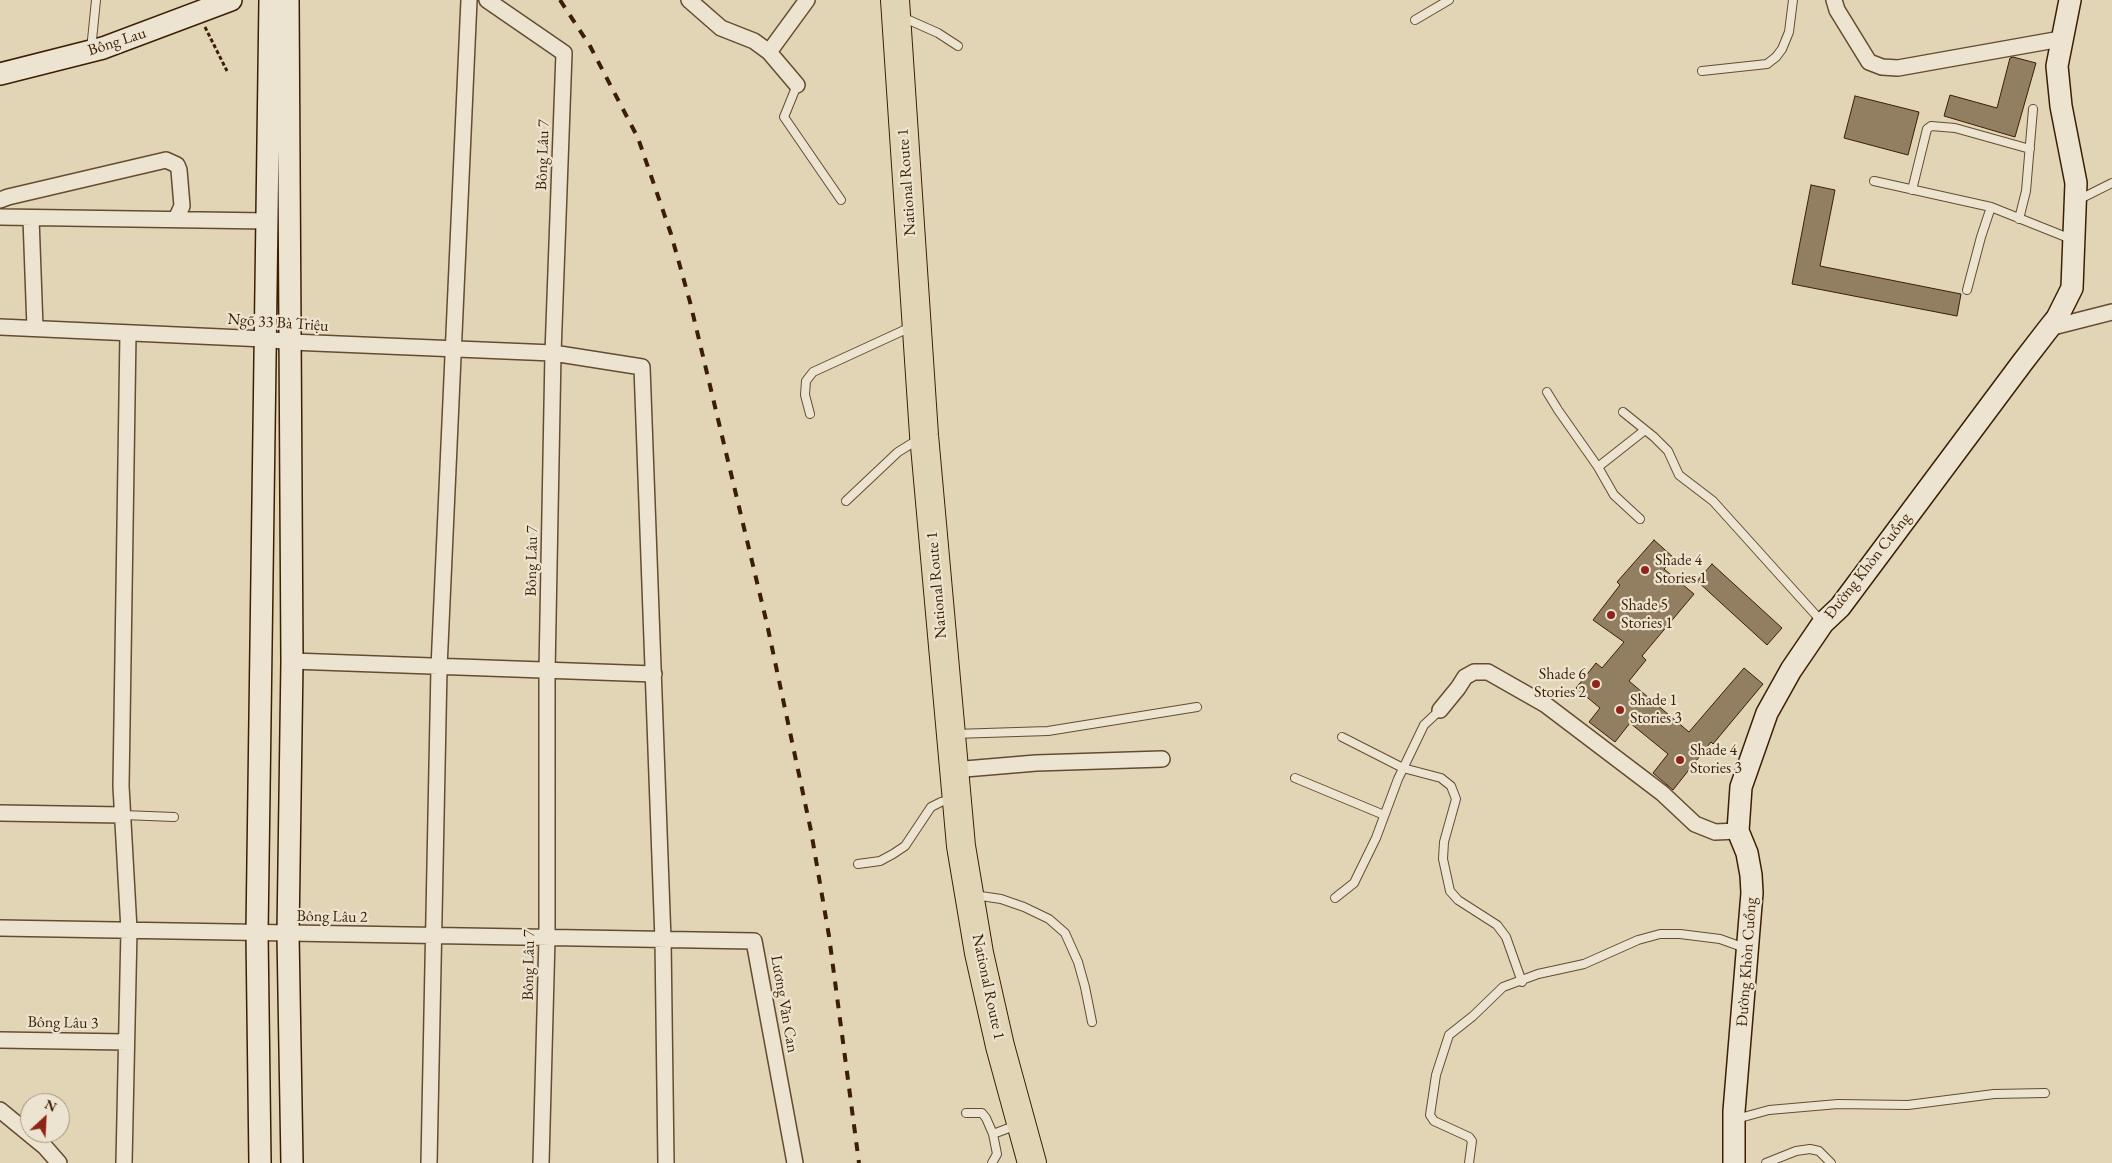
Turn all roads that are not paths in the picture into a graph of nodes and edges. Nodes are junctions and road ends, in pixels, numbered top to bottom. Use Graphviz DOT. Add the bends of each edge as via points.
graph roads {
  1 [pos="96,0"];
  2 [pos="231,0"];
  3 [pos="270,0"];
  4 [pos="288,0"];
  5 [pos="469,0"];
  6 [pos="487,0"];
  7 [pos="689,0"];
  8 [pos="808,0"];
  9 [pos="1449,0"];
  10 [pos="1793,0"];
  11 [pos="1834,0"];
  12 [pos="2070,0"];
  13 [pos="895,7"];
  14 [pos="1415,20"];
  15 [pos="2062,40"];
  16 [pos="958,46"];
  17 [pos="90,52"];
  18 [pos="769,52"];
  19 [pos="1702,71"];
  20 [pos="0,74"];
  21 [pos="797,85"];
  22 [pos="2033,109"];
  23 [pos="2030,150"];
  24 [pos="1874,181"];
  25 [pos="2112,183"];
  26 [pos="1912,190"];
  27 [pos="0,200"];
  28 [pos="841,200"];
  29 [pos="2076,201"];
  30 [pos="1991,208"];
  31 [pos="0,217"];
  32 [pos="31,218"];
  33 [pos="176,219"];
  34 [pos="2019,219"];
  35 [pos="267,221"];
  36 [pos="2075,242"];
  37 [pos="1967,290"];
  38 [pos="2112,312"];
  39 [pos="917,324"];
  40 [pos="0,327"];
  41 [pos="35,328"];
  42 [pos="2049,328"];
  43 [pos="128,333"];
  44 [pos="265,339"];
  45 [pos="291,342"];
  46 [pos="452,349"];
  47 [pos="553,353"];
  48 [pos="1547,392"];
  49 [pos="1622,412"];
  50 [pos="810,414"];
  51 [pos="1645,430"];
  52 [pos="924,435"];
  53 [pos="1598,467"];
  54 [pos="846,501"];
  55 [pos="1640,519"];
  56 [pos="1823,623"];
  57 [pos="292,661"];
  58 [pos="439,668"];
  59 [pos="547,672"];
  60 [pos="654,674"];
  61 [pos="1197,707"];
  62 [pos="1440,710"];
  63 [pos="950,734"];
  64 [pos="1342,737"];
  65 [pos="1162,759"];
  66 [pos="1403,768"];
  67 [pos="953,770"];
  68 [pos="1295,778"];
  69 [pos="956,798"];
  70 [pos="0,813"];
  71 [pos="123,815"];
  72 [pos="1384,815"];
  73 [pos="174,817"];
  74 [pos="1738,831"];
  75 [pos="858,864"];
  76 [pos="970,894"];
  77 [pos="1335,898"];
  78 [pos="0,928"];
  79 [pos="129,930"];
  80 [pos="256,933"];
  81 [pos="288,934"];
  82 [pos="434,936"];
  83 [pos="547,938"];
  84 [pos="663,940"];
  85 [pos="1747,948"];
  86 [pos="1522,982"];
  87 [pos="1092,1022"];
  88 [pos="0,1040"];
  89 [pos="126,1042"];
  90 [pos="2045,1093"];
  91 [pos="0,1110"];
  92 [pos="966,1113"];
  93 [pos="1734,1120"];
  94 [pos="1021,1124"];
  95 [pos="993,1134"];
  96 [pos="59,1163"];
  97 [pos="124,1163"];
  98 [pos="260,1163"];
  99 [pos="292,1163"];
  100 [pos="429,1163"];
  101 [pos="541,1163"];
  102 [pos="666,1163"];
  103 [pos="795,1163"];
  104 [pos="992,1163"];
  105 [pos="1032,1163"];
  106 [pos="1469,1163"];
  107 [pos="1734,1163"];
  108 [pos="1766,1163"];
  109 [pos="1830,1163"];
  1 -- 17 [label="lane"];
  2 -- 17 [label="main road, Bông Lau"];
  3 -- 35 [label="main road"];
  4 -- 45 [label="main road"];
  5 -- 46 [label="street"];
  6 -- 47 [label="street, Bông Lâu 7" via="564,53"];
  7 -- 18 [label="street" via="721,28 754,40"];
  8 -- 18 [label="street"];
  9 -- 14 [label="lane"];
  10 -- 19 [label="lane" via="1789,32 1776,57 1767,64"];
  11 -- 15 [label="street" via="1868,62 1882,67 1898,68"];
  12 -- 15 [label="main road, Đường Khòn Cuổng"];
  13 -- 16 [label="lane"];
  13 -- 39 [label="highway, National Route 1"];
  15 -- 29 [label="main road, Đường Khòn Cuổng" via="2057,66 2076,183"];
  17 -- 20 [label="main road, Bông Lau"];
  18 -- 21 [label="street"];
  21 -- 28 [label="lane" via="784,117"];
  22 -- 23 [label="lane"];
  23 -- 26 [label="lane" via="1955,128 1931,126 1927,129"];
  23 -- 34 [label="lane" via="2026,191"];
  24 -- 26 [label="lane"];
  25 -- 29 [label="lane"];
  26 -- 30 [label="lane"];
  27 -- 33 [label="street" via="166,160 177,165 179,170 182,206"];
  29 -- 36 [label="main road, Đường Khòn Cuổng"];
  30 -- 34 [label="lane"];
  30 -- 37 [label="lane"];
  31 -- 32 [label="street"];
  32 -- 33 [label="street"];
  32 -- 41 [label="street"];
  33 -- 35 [label="street"];
  34 -- 36 [label="lane"];
  35 -- 44 [label="main road"];
  36 -- 42 [label="main road, Đường Khòn Cuổng" via="2072,288"];
  38 -- 42 [label="street"];
  39 -- 50 [label="lane" via="813,372 806,380 805,395"];
  39 -- 52 [label="highway, National Route 1"];
  40 -- 41 [label="street, Ngõ 33 Bà Triệu"];
  41 -- 43 [label="street, Ngõ 33 Bà Triệu"];
  42 -- 56 [label="main road, Đường Khòn Cuổng" via="1840,607"];
  43 -- 44 [label="street, Ngõ 33 Bà Triệu"];
  43 -- 71 [label="street"];
  44 -- 45 [label="street, Ngõ 33 Bà Triệu"];
  44 -- 80 [label="main road"];
  45 -- 46 [label="street, Ngõ 33 Bà Triệu"];
  45 -- 57 [label="main road"];
  46 -- 47 [label="street, Ngõ 33 Bà Triệu"];
  46 -- 58 [label="street"];
  47 -- 59 [label="street, Bông Lâu 7"];
  47 -- 60 [label="street, Ngõ 33 Bà Triệu" via="642,367"];
  48 -- 53 [label="lane"];
  49 -- 51 [label="lane"];
  51 -- 53 [label="lane"];
  51 -- 56 [label="lane" via="1668,451 1679,475 1713,501"];
  52 -- 54 [label="lane" via="898,452"];
  52 -- 63 [label="highway, National Route 1"];
  53 -- 55 [label="lane" via="1614,495"];
  56 -- 74 [label="main road, Đường Khòn Cuổng" via="1786,679 1764,722 1741,788"];
  57 -- 58 [label="street"];
  57 -- 81 [label="main road"];
  58 -- 59 [label="street"];
  58 -- 82 [label="street"];
  59 -- 60 [label="street"];
  59 -- 83 [label="street, Bông Lâu 7"];
  60 -- 84 [label="street"];
  61 -- 63 [label="lane" via="1048,731"];
  62 -- 66 [label="lane" via="1424,725"];
  62 -- 74 [label="street" via="1465,677 1474,672 1488,672 1546,705 1662,793 1695,824 1715,832"];
  63 -- 67 [label="highway, National Route 1"];
  64 -- 66 [label="lane"];
  65 -- 67 [label="street"];
  66 -- 72 [label="lane"];
  66 -- 86 [label="lane" via="1441,778 1451,786 1456,799 1444,842 1443,859 1450,891 1458,900 1497,925 1506,937"];
  67 -- 69 [label="highway, National Route 1"];
  68 -- 72 [label="lane"];
  69 -- 75 [label="lane" via="931,807 905,846 880,861"];
  69 -- 76 [label="highway, National Route 1"];
  70 -- 71 [label="street"];
  71 -- 73 [label="lane"];
  71 -- 79 [label="street"];
  72 -- 77 [label="lane" via="1354,884"];
  74 -- 85 [label="main road, Đường Khòn Cuổng" via="1751,875"];
  76 -- 87 [label="lane" via="1001,899 1024,908 1049,919 1065,933 1078,962"];
  76 -- 94 [label="highway, National Route 1" via="979,953"];
  78 -- 79 [label="street, Bông Lâu 2"];
  79 -- 80 [label="street, Bông Lâu 2"];
  79 -- 89 [label="street"];
  80 -- 81 [label="street, Bông Lâu 2"];
  80 -- 98 [label="main road"];
  81 -- 82 [label="street, Bông Lâu 2"];
  81 -- 99 [label="main road"];
  82 -- 83 [label="street, Bông Lâu 2"];
  82 -- 100 [label="street"];
  83 -- 84 [label="street, Bông Lâu 2"];
  83 -- 101 [label="street, Bông Lâu 7"];
  84 -- 102 [label="street"];
  84 -- 103 [label="street, Lương Văn Can" via="754,941"];
  85 -- 86 [label="lane" via="1720,939 1660,934 1584,964 1538,974"];
  85 -- 93 [label="main road, Đường Khòn Cuổng"];
  86 -- 106 [label="lane" via="1503,987 1449,1035 1444,1047 1434,1083 1430,1115 1442,1126 1469,1137 1472,1141"];
  88 -- 89 [label="street, Bông Lâu 3"];
  89 -- 97 [label="street"];
  90 -- 93 [label="lane" via="1994,1094 1908,1105 1838,1104 1769,1110"];
  91 -- 96 [label="street" via="45,1147"];
  92 -- 95 [label="lane" via="982,1113"];
  93 -- 107 [label="main road, Đường Khòn Cuổng"];
  94 -- 95 [label="lane"];
  94 -- 105 [label="highway, National Route 1"];
  95 -- 104 [label="lane" via="997,1154"];
  108 -- 109 [label="lane" via="1810,1149 1819,1151"];
}
